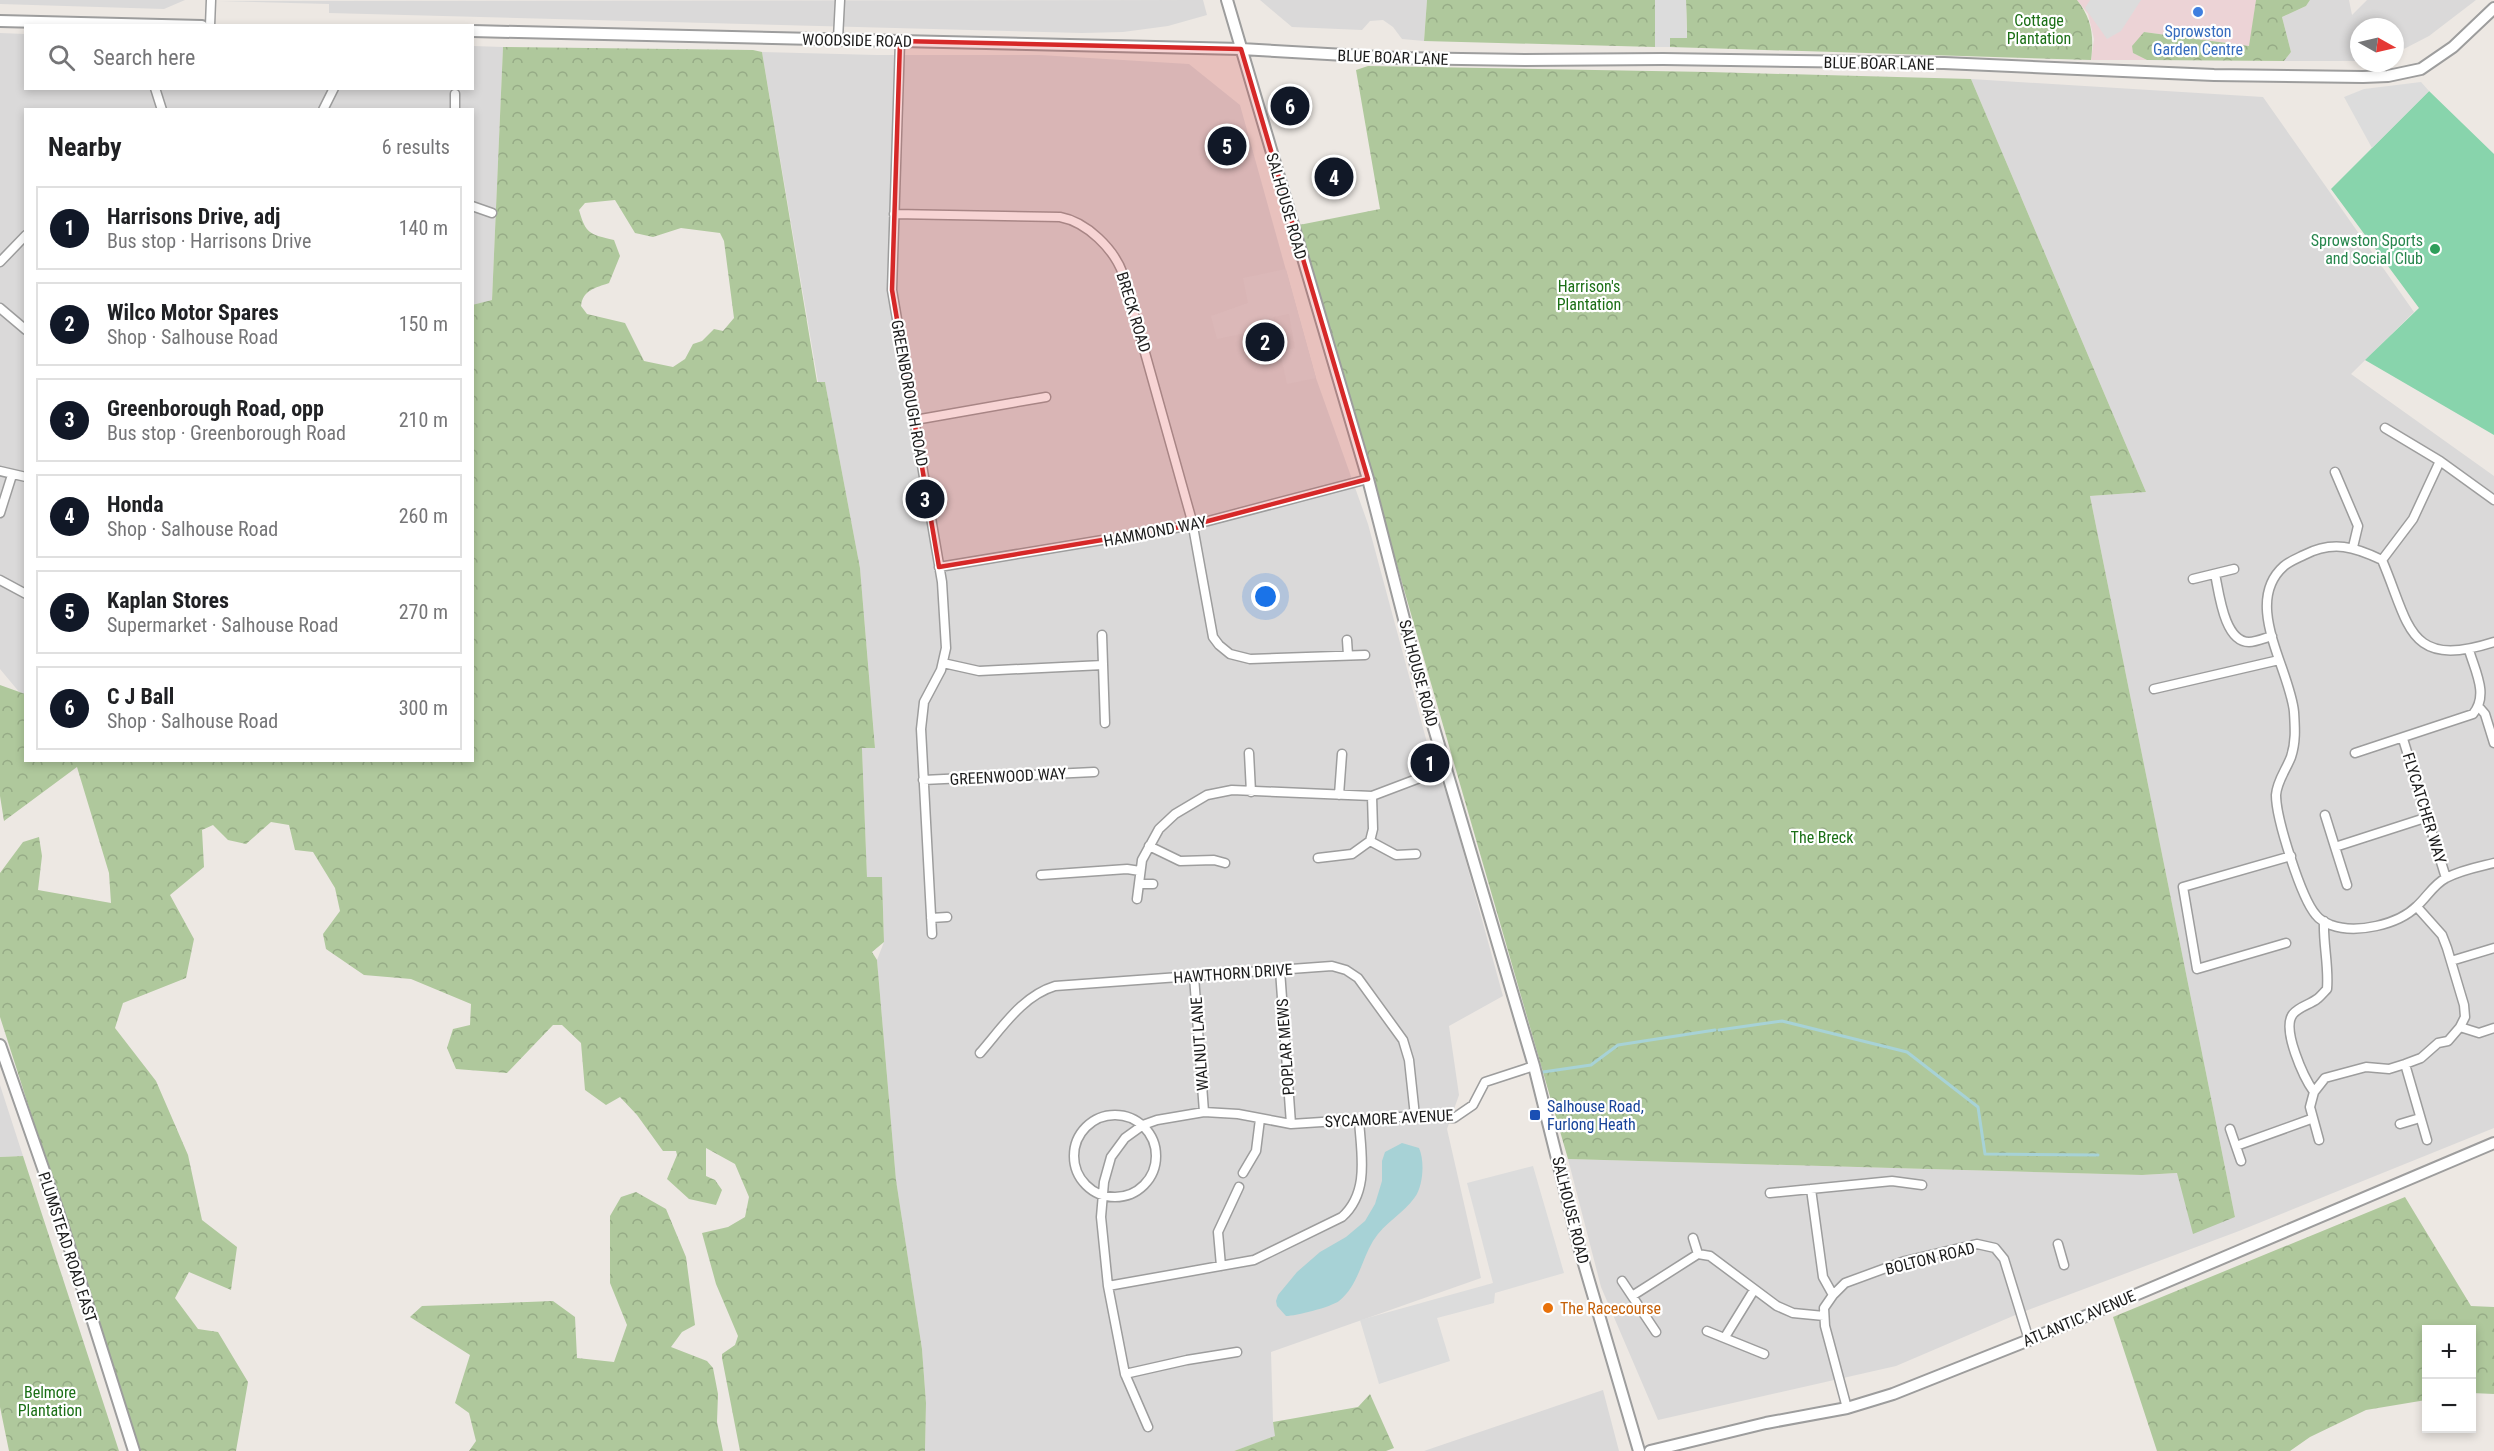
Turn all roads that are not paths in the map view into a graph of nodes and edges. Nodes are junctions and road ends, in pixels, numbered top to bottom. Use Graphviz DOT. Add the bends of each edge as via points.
graph roads {
  1 [pos="211,0"];
  2 [pos="840,0"];
  3 [pos="1227,0"];
  4 [pos="2494,8"];
  5 [pos="0,21"];
  6 [pos="112,24"];
  7 [pos="210,24"];
  8 [pos="474,31"];
  9 [pos="838,39"];
  10 [pos="900,41"];
  11 [pos="1241,49"];
  12 [pos="156,90"];
  13 [pos="333,90"];
  14 [pos="455,94"];
  15 [pos="161,108"];
  16 [pos="324,108"];
  17 [pos="455,108"];
  18 [pos="474,210"];
  19 [pos="492,213"];
  20 [pos="894,214"];
  21 [pos="24,237"];
  22 [pos="0,262"];
  23 [pos="0,308"];
  24 [pos="24,328"];
  25 [pos="1046,397"];
  26 [pos="915,420"];
  27 [pos="2385,428"];
  28 [pos="2440,461"];
  29 [pos="0,471"];
  30 [pos="2335,472"];
  31 [pos="12,475"];
  32 [pos="24,477"];
  33 [pos="1368,479"];
  34 [pos="2494,501"];
  35 [pos="0,513"];
  36 [pos="1193,525"];
  37 [pos="2354,547"];
  38 [pos="2382,560"];
  39 [pos="939,567"];
  40 [pos="2234,569"];
  41 [pos="2215,574"];
  42 [pos="2193,579"];
  43 [pos="0,580"];
  44 [pos="24,593"];
  45 [pos="1102,635"];
  46 [pos="2272,636"];
  47 [pos="1347,640"];
  48 [pos="2494,642"];
  49 [pos="2469,650"];
  50 [pos="1347,655"];
  51 [pos="1365,655"];
  52 [pos="2279,660"];
  53 [pos="944,663"];
  54 [pos="1103,665"];
  55 [pos="2154,689"];
  56 [pos="2479,707"];
  57 [pos="1105,723"];
  58 [pos="2403,738"];
  59 [pos="2494,743"];
  60 [pos="1249,753"];
  61 [pos="2355,753"];
  62 [pos="1342,754"];
  63 [pos="1446,768"];
  64 [pos="1094,772"];
  65 [pos="923,780"];
  66 [pos="1251,792"];
  67 [pos="1339,795"];
  68 [pos="1372,796"];
  69 [pos="2325,815"];
  70 [pos="2428,817"];
  71 [pos="1370,841"];
  72 [pos="1149,846"];
  73 [pos="2335,847"];
  74 [pos="1416,854"];
  75 [pos="2291,856"];
  76 [pos="1318,858"];
  77 [pos="1225,863"];
  78 [pos="2494,863"];
  79 [pos="1140,871"];
  80 [pos="1041,875"];
  81 [pos="2446,878"];
  82 [pos="1139,884"];
  83 [pos="1153,884"];
  84 [pos="2347,885"];
  85 [pos="1137,899"];
  86 [pos="2417,907"];
  87 [pos="947,917"];
  88 [pos="931,918"];
  89 [pos="2325,921"];
  90 [pos="932,934"];
  91 [pos="2286,944"];
  92 [pos="2494,948"];
  93 [pos="2451,961"];
  94 [pos="1280,970"];
  95 [pos="1194,976"];
  96 [pos="2460,1027"];
  97 [pos="2494,1028"];
  98 [pos="0,1045"];
  99 [pos="980,1053"];
  100 [pos="2405,1064"];
  101 [pos="1534,1066"];
  102 [pos="2314,1092"];
  103 [pos="1204,1112"];
  104 [pos="1415,1116"];
  105 [pos="2420,1118"];
  106 [pos="1260,1119"];
  107 [pos="2311,1119"];
  108 [pos="1359,1120"];
  109 [pos="1291,1124"];
  110 [pos="2400,1124"];
  111 [pos="1143,1125"];
  112 [pos="2230,1129"];
  113 [pos="2319,1140"];
  114 [pos="2427,1140"];
  115 [pos="2494,1143"];
  116 [pos="2236,1146"];
  117 [pos="2241,1161"];
  118 [pos="1243,1173"];
  119 [pos="1922,1185"];
  120 [pos="1239,1187"];
  121 [pos="1811,1189"];
  122 [pos="1770,1193"];
  123 [pos="1102,1195"];
  124 [pos="1693,1238"];
  125 [pos="2058,1244"];
  126 [pos="1698,1254"];
  127 [pos="2064,1265"];
  128 [pos="1221,1266"];
  129 [pos="1622,1281"];
  130 [pos="1108,1286"];
  131 [pos="1754,1290"];
  132 [pos="1833,1294"];
  133 [pos="1632,1296"];
  134 [pos="1824,1316"];
  135 [pos="1707,1331"];
  136 [pos="1656,1332"];
  137 [pos="1725,1337"];
  138 [pos="2029,1340"];
  139 [pos="1238,1352"];
  140 [pos="1764,1354"];
  141 [pos="1125,1374"];
  142 [pos="1847,1408"];
  143 [pos="1148,1427"];
  144 [pos="134,1451"];
  145 [pos="1639,1451"];
  146 [pos="1650,1451"];
  1 -- 7 [label="street"];
  2 -- 9 [label="street"];
  3 -- 11 [label="street, SALHOUSE ROAD"];
  4 -- 11 [label="street, BLUE BOAR LANE" via="2434,61 2421,69 2388,76 2214,75 1944,63 1398,58"];
  5 -- 6 [label="street"];
  8 -- 9 [label="street, WOODSIDE ROAD"];
  9 -- 10 [label="street, WOODSIDE ROAD"];
  10 -- 11 [label="street, WOODSIDE ROAD"];
  10 -- 20 [label="street, GREENBOROUGH ROAD"];
  11 -- 33 [label="street, SALHOUSE ROAD"];
  12 -- 15 [label="street"];
  13 -- 16 [label="street"];
  14 -- 17 [label="street"];
  18 -- 19 [label="street"];
  20 -- 26 [label="street, GREENBOROUGH ROAD" via="892,290"];
  20 -- 36 [label="street, BRECK ROAD" via="1060,217 1083,225 1113,254 1130,297"];
  21 -- 22 [label="street"];
  23 -- 24 [label="street"];
  25 -- 26 [label="street"];
  26 -- 39 [label="street, GREENBOROUGH ROAD"];
  27 -- 28 [label="street"];
  28 -- 34 [label="street"];
  28 -- 38 [label="street" via="2414,519"];
  29 -- 31 [label="street"];
  30 -- 37 [label="street" via="2358,526"];
  31 -- 32 [label="street"];
  31 -- 35 [label="street"];
  33 -- 36 [label="street, HAMMOND WAY"];
  33 -- 63 [label="street, SALHOUSE ROAD"];
  36 -- 39 [label="street, HAMMOND WAY"];
  36 -- 50 [label="street, BRECK ROAD" via="1210,624 1219,645 1230,654 1250,659"];
  37 -- 38 [label="street"];
  37 -- 46 [label="street" via="2309,553 2285,565 2275,576 2268,594 2267,619"];
  38 -- 49 [label="street" via="2410,632 2428,647 2450,652"];
  39 -- 53 [label="street, GREENBOROUGH ROAD"];
  40 -- 41 [label="street"];
  41 -- 42 [label="street"];
  41 -- 46 [label="street" via="2227,624 2234,634 2250,642"];
  43 -- 44 [label="street"];
  45 -- 54 [label="street"];
  46 -- 52 [label="street"];
  47 -- 50 [label="street"];
  48 -- 49 [label="street"];
  49 -- 56 [label="street" via="2482,694"];
  50 -- 51 [label="street"];
  52 -- 55 [label="street"];
  52 -- 75 [label="street" via="2293,706 2296,735 2276,794"];
  53 -- 54 [label="street" via="978,671"];
  53 -- 65 [label="street, GREENBOROUGH ROAD" via="928,690 922,715"];
  54 -- 57 [label="street"];
  56 -- 58 [label="street, FLYCATCHER WAY" via="2473,714"];
  56 -- 59 [label="street"];
  58 -- 61 [label="street, FLYCATCHER WAY"];
  58 -- 70 [label="street, FLYCATCHER WAY"];
  60 -- 66 [label="street"];
  62 -- 67 [label="street"];
  63 -- 68 [label="street"];
  63 -- 101 [label="street, SALHOUSE ROAD"];
  64 -- 65 [label="street, GREENWOOD WAY"];
  65 -- 88 [label="street, GREENBOROUGH ROAD"];
  66 -- 67 [label="street"];
  66 -- 72 [label="street" via="1220,792 1190,803 1159,829"];
  67 -- 68 [label="street"];
  68 -- 71 [label="street"];
  69 -- 73 [label="street"];
  70 -- 73 [label="street"];
  70 -- 81 [label="street, FLYCATCHER WAY"];
  71 -- 74 [label="street" via="1396,855"];
  71 -- 76 [label="street" via="1352,854"];
  72 -- 77 [label="street" via="1180,861"];
  72 -- 79 [label="street"];
  73 -- 84 [label="street"];
  75 -- 89 [label="street" via="2306,898 2316,916"];
  75 -- 91 [label="street" via="2183,887 2197,969"];
  78 -- 81 [label="street"];
  79 -- 80 [label="street"];
  79 -- 82 [label="street"];
  81 -- 86 [label="street"];
  82 -- 83 [label="street"];
  82 -- 85 [label="street"];
  86 -- 89 [label="street" via="2391,921 2360,928 2333,926"];
  86 -- 93 [label="street" via="2442,935"];
  87 -- 88 [label="street"];
  88 -- 90 [label="street, GREENBOROUGH ROAD"];
  89 -- 102 [label="street" via="2327,989 2291,1016 2289,1028 2304,1078"];
  92 -- 93 [label="street"];
  93 -- 96 [label="street" via="2464,1005 2465,1017"];
  94 -- 95 [label="street, HAWTHORN DRIVE"];
  94 -- 104 [label="street, HAWTHORN DRIVE" via="1332,966 1358,978 1407,1049"];
  94 -- 109 [label="street, POPLAR MEWS"];
  95 -- 99 [label="street, HAWTHORN DRIVE" via="1046,988 1027,1000"];
  95 -- 103 [label="street, WALNUT LANE"];
  96 -- 97 [label="street" via="2479,1033"];
  96 -- 100 [label="street" via="2448,1041"];
  98 -- 144 [label="street, PLUMSTEAD ROAD EAST" via="57,1208"];
  100 -- 102 [label="street" via="2389,1069 2366,1067 2325,1078"];
  100 -- 105 [label="street"];
  101 -- 104 [label="street, SYCAMORE AVENUE" via="1485,1082 1473,1105 1454,1118"];
  101 -- 145 [label="street, SALHOUSE ROAD" via="1579,1247"];
  102 -- 107 [label="street"];
  103 -- 106 [label="street, SYCAMORE AVENUE"];
  103 -- 111 [label="street, SYCAMORE AVENUE"];
  104 -- 108 [label="street, SYCAMORE AVENUE"];
  105 -- 110 [label="street"];
  105 -- 114 [label="street"];
  106 -- 109 [label="street, SYCAMORE AVENUE"];
  106 -- 118 [label="street" via="1256,1151"];
  107 -- 113 [label="street"];
  107 -- 116 [label="street"];
  108 -- 109 [label="street, SYCAMORE AVENUE"];
  108 -- 128 [label="street" via="1362,1175 1352,1208 1330,1224 1254,1260"];
  111 -- 123 [label="street, SYCAMORE AVENUE" via="1125,1138 1111,1156"];
  111 -- 123 [label="street" via="1155,1148 1152,1173 1135,1191 1119,1197"];
  111 -- 123 [label="street" via="1129,1117 1112,1115 1090,1124 1079,1137 1074,1154 1077,1171 1087,1186"];
  112 -- 116 [label="street"];
  115 -- 138 [label="street, ATLANTIC AVENUE"];
  116 -- 117 [label="street"];
  119 -- 121 [label="street" via="1892,1181"];
  120 -- 128 [label="street" via="1218,1232"];
  121 -- 122 [label="street"];
  121 -- 132 [label="street" via="1823,1277"];
  123 -- 130 [label="street, SYCAMORE AVENUE"];
  124 -- 126 [label="street"];
  125 -- 127 [label="street"];
  126 -- 131 [label="street" via="1710,1256"];
  126 -- 133 [label="street"];
  128 -- 130 [label="street"];
  129 -- 133 [label="street"];
  130 -- 141 [label="street, SYCAMORE AVENUE"];
  131 -- 134 [label="street" via="1793,1313"];
  131 -- 137 [label="street"];
  132 -- 134 [label="street" via="1824,1308"];
  132 -- 138 [label="street, BOLTON ROAD" via="1845,1284 1905,1261 1977,1244 1995,1248 2004,1259"];
  133 -- 136 [label="street"];
  134 -- 142 [label="street"];
  135 -- 137 [label="street"];
  137 -- 140 [label="street"];
  138 -- 142 [label="street, ATLANTIC AVENUE" via="1942,1376"];
  139 -- 141 [label="street"];
  141 -- 143 [label="street, SYCAMORE AVENUE"];
  142 -- 146 [label="street, ATLANTIC AVENUE"];
}
